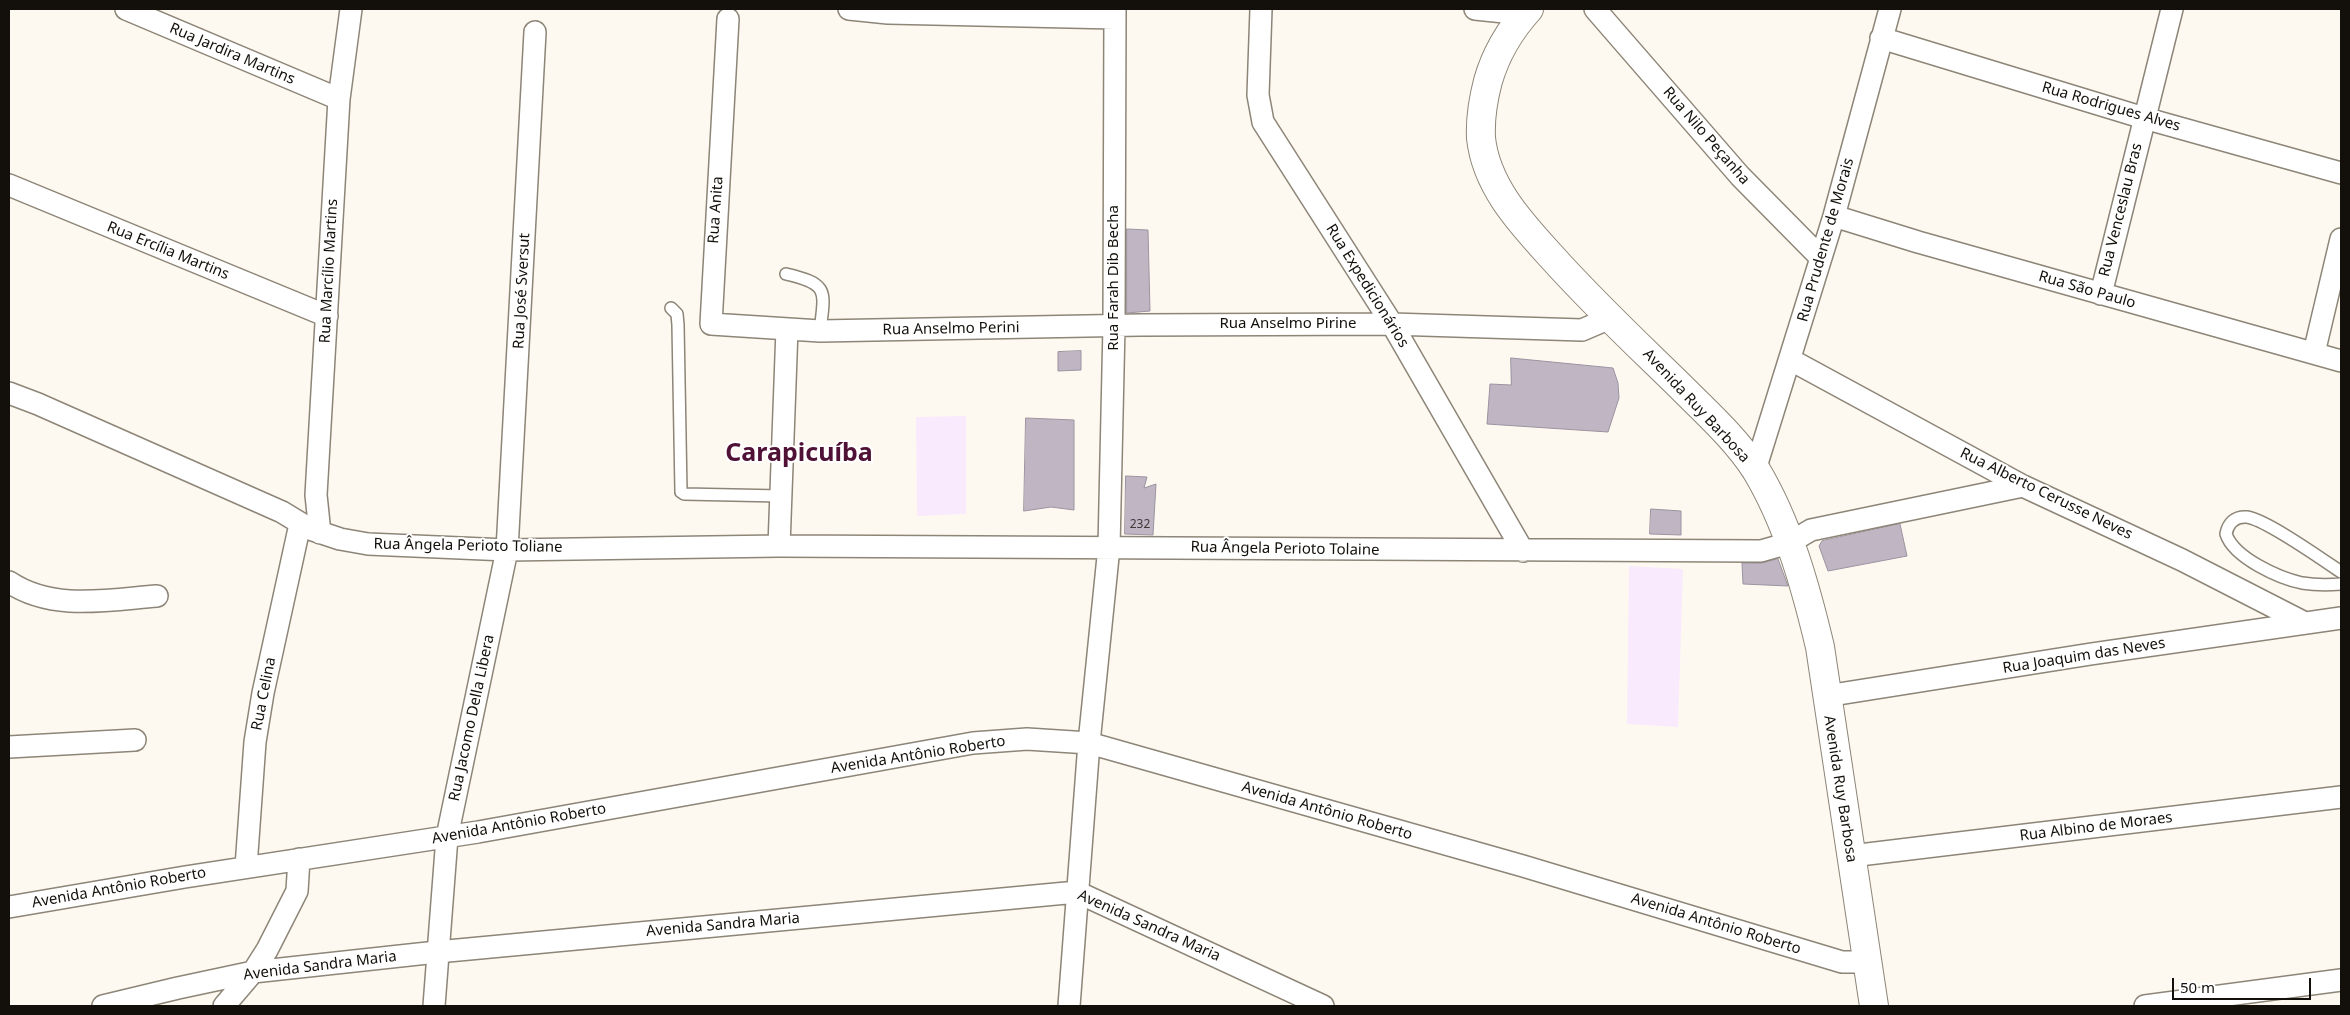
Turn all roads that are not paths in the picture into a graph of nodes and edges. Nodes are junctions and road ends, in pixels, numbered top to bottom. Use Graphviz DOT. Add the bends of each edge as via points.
graph roads {
  1 [pos="126,9"];
  2 [pos="352,9"];
  3 [pos="849,9"];
  4 [pos="1261,9"];
  5 [pos="1475,9"];
  6 [pos="1595,9"];
  7 [pos="1890,9"];
  8 [pos="2172,9"];
  9 [pos="1527,11"];
  10 [pos="1115,14"];
  11 [pos="728,18"];
  12 [pos="535,32"];
  13 [pos="1881,38"];
  14 [pos="339,99"];
  15 [pos="2144,118"];
  16 [pos="2341,173"];
  17 [pos="9,185"];
  18 [pos="1834,216"];
  19 [pos="2341,239"];
  20 [pos="1821,258"];
  21 [pos="786,274"];
  22 [pos="2100,294"];
  23 [pos="672,308"];
  24 [pos="327,316"];
  25 [pos="1610,318"];
  26 [pos="1392,324"];
  27 [pos="1114,326"];
  28 [pos="788,329"];
  29 [pos="820,331"];
  30 [pos="2314,353"];
  31 [pos="1791,360"];
  32 [pos="2341,361"];
  33 [pos="9,393"];
  34 [pos="1755,470"];
  35 [pos="2023,486"];
  36 [pos="781,496"];
  37 [pos="300,524"];
  38 [pos="320,533"];
  39 [pos="1789,543"];
  40 [pos="779,546"];
  41 [pos="1109,547"];
  42 [pos="507,550"];
  43 [pos="1523,551"];
  44 [pos="2341,572"];
  45 [pos="9,582"];
  46 [pos="2341,584"];
  47 [pos="157,596"];
  48 [pos="2341,618"];
  49 [pos="2305,622"];
  50 [pos="1826,696"];
  51 [pos="135,740"];
  52 [pos="1089,743"];
  53 [pos="9,747"];
  54 [pos="2341,797"];
  55 [pos="447,837"];
  56 [pos="1851,856"];
  57 [pos="299,859"];
  58 [pos="246,867"];
  59 [pos="1077,892"];
  60 [pos="9,907"];
  61 [pos="437,952"];
  62 [pos="1867,962"];
  63 [pos="253,972"];
  64 [pos="2341,980"];
  65 [pos="103,1006"];
  66 [pos="224,1006"];
  67 [pos="434,1006"];
  68 [pos="1069,1006"];
  69 [pos="1323,1006"];
  70 [pos="1874,1006"];
  71 [pos="2145,1006"];
  1 -- 14 [label="street, Rua Jardira Martins"];
  2 -- 14 [label="street, Rua Marcílio Martins"];
  3 -- 10 [label="street" via="888,13"];
  4 -- 26 [label="street, Rua Expedicionários" via="1258,95 1263,122"];
  5 -- 9 [label="street"];
  6 -- 20 [label="street, Rua Nilo Peçanha" via="1740,176"];
  7 -- 13 [label="street, Rua Prudente de Morais"];
  8 -- 15 [label="street, Rua Venceslau Bras"];
  9 -- 25 [label="street, Avenida Ruy Barbosa" via="1506,38 1491,69 1483,100 1482,139 1489,166 1503,199 1522,226"];
  10 -- 27 [label="street, Rua Farah Dib Becha"];
  11 -- 28 [label="street, Rua Anita" via="711,324"];
  12 -- 42 [label="street, Rua José Sversut"];
  13 -- 15 [label="street, Rua Rodrigues Alves"];
  13 -- 18 [label="street, Rua Prudente de Morais"];
  14 -- 24 [label="street, Rua Marcílio Martins"];
  15 -- 16 [label="street, Rua Rodrigues Alves"];
  15 -- 22 [label="street, Rua Venceslau Bras"];
  17 -- 24 [label="street, Rua Ercília Martins"];
  18 -- 20 [label="street, Rua Prudente de Morais"];
  18 -- 22 [label="street, Rua São Paulo"];
  19 -- 30 [label="street"];
  20 -- 31 [label="street, Rua Prudente de Morais"];
  21 -- 29 [label="lane" via="811,280 823,294"];
  22 -- 30 [label="street, Rua São Paulo"];
  23 -- 36 [label="lane" via="678,325 681,492"];
  24 -- 38 [label="street, Rua Marcílio Martins" via="316,496"];
  25 -- 26 [label="street, Rua Anselmo Pirine" via="1582,330"];
  25 -- 34 [label="street, Avenida Ruy Barbosa" via="1696,402"];
  26 -- 27 [label="street, Rua Anselmo Pirine"];
  26 -- 43 [label="street, Rua Expedicionários"];
  27 -- 29 [label="street, Rua Anselmo Perini"];
  27 -- 41 [label="street, Rua Farah Dib Becha"];
  28 -- 29 [label="street, Rua Anselmo Perini"];
  28 -- 36 [label="street"];
  30 -- 32 [label="street, Rua São Paulo"];
  31 -- 34 [label="street, Rua Prudente de Morais"];
  31 -- 35 [label="street, Rua Alberto Cerusse Neves"];
  33 -- 37 [label="street, Rua Ângela Perioto Toliane" via="282,512"];
  34 -- 39 [label="street, Avenida Ruy Barbosa"];
  35 -- 39 [label="street, Rua Ângela Perioto Tolaine" via="1811,530"];
  35 -- 49 [label="street, Rua Alberto Cerusse Neves"];
  36 -- 40 [label="street"];
  37 -- 38 [label="street, Rua Ângela Perioto Toliane"];
  37 -- 58 [label="street, Rua Celina" via="255,742"];
  38 -- 42 [label="street, Rua Ângela Perioto Toliane" via="368,544"];
  39 -- 43 [label="street, Rua Ângela Perioto Tolaine" via="1761,551"];
  39 -- 50 [label="street, Avenida Ruy Barbosa" via="1820,647"];
  40 -- 41 [label="street, Rua Ângela Perioto Tolaine"];
  40 -- 42 [label="street, Rua Ângela Perioto Toliane"];
  41 -- 43 [label="street, Rua Ângela Perioto Tolaine"];
  41 -- 52 [label="street, Rua Farah Dib Becha"];
  42 -- 55 [label="street, Rua Jacomo Della Libera"];
  44 -- 46 [label="lane" via="2257,520 2240,517 2227,527 2226,534 2234,548 2276,574 2302,583"];
  45 -- 47 [label="street" via="45,599 73,601"];
  48 -- 49 [label="street, Rua Joaquim das Neves"];
  49 -- 50 [label="street, Rua Joaquim das Neves"];
  50 -- 56 [label="street, Avenida Ruy Barbosa"];
  51 -- 53 [label="street"];
  52 -- 55 [label="street, Avenida Antônio Roberto" via="1027,739 973,743"];
  52 -- 59 [label="street, Rua Farah Dib Becha"];
  52 -- 62 [label="street, Avenida Antônio Roberto" via="1523,866 1842,962"];
  54 -- 56 [label="street, Rua Albino de Moraes"];
  55 -- 57 [label="street, Avenida Antônio Roberto"];
  55 -- 61 [label="street, Rua Jacomo Della Libera"];
  56 -- 62 [label="street, Avenida Ruy Barbosa"];
  57 -- 58 [label="street, Avenida Antônio Roberto"];
  57 -- 63 [label="street" via="297,890"];
  58 -- 60 [label="street, Avenida Antônio Roberto"];
  59 -- 61 [label="street, Avenida Sandra Maria"];
  59 -- 68 [label="street, Rua Farah Dib Becha"];
  59 -- 69 [label="street, Avenida Sandra Maria"];
  61 -- 63 [label="street, Avenida Sandra Maria"];
  61 -- 67 [label="street, Rua Jacomo Della Libera"];
  62 -- 70 [label="street, Avenida Ruy Barbosa"];
  63 -- 65 [label="street, Avenida Sandra Maria"];
  63 -- 66 [label="street"];
  64 -- 71 [label="street"];
}
